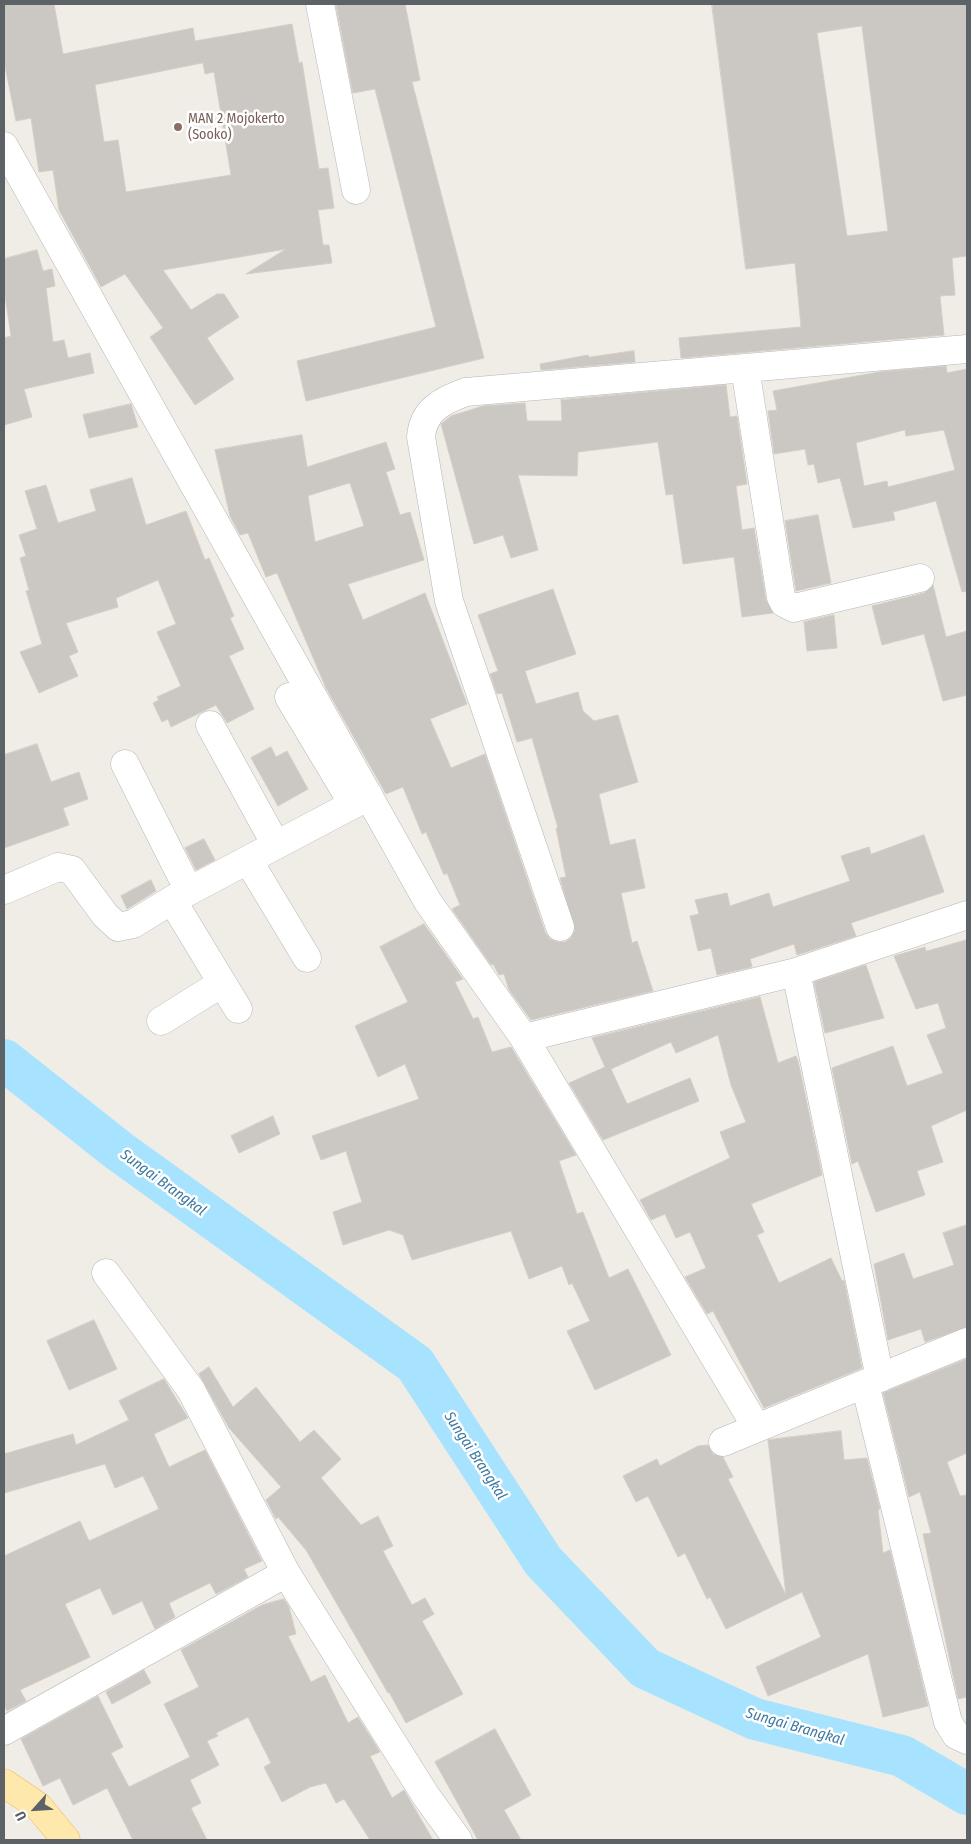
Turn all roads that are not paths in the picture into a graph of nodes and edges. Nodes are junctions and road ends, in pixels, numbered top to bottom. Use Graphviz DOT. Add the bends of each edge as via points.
graph roads {
  1 [pos="320,4"];
  2 [pos="4,146"];
  3 [pos="356,190"];
  4 [pos="967,349"];
  5 [pos="745,368"];
  6 [pos="920,578"];
  7 [pos="289,697"];
  8 [pos="210,725"];
  9 [pos="125,764"];
  10 [pos="361,799"];
  11 [pos="276,845"];
  12 [pos="248,860"];
  13 [pos="4,890"];
  14 [pos="181,895"];
  15 [pos="967,915"];
  16 [pos="560,926"];
  17 [pos="307,958"];
  18 [pos="796,972"];
  19 [pos="222,983"];
  20 [pos="238,1009"];
  21 [pos="161,1021"];
  22 [pos="524,1038"];
  23 [pos="106,1272"];
  24 [pos="967,1342"];
  25 [pos="872,1381"];
  26 [pos="757,1428"];
  27 [pos="722,1442"];
  28 [pos="286,1573"];
  29 [pos="4,1731"];
  30 [pos="967,1740"];
  31 [pos="4,1783"];
  32 [pos="66,1840"];
  33 [pos="458,1840"];
  1 -- 3 [label="street"];
  2 -- 10 [label="street"];
  4 -- 5 [label="street"];
  5 -- 6 [label="street" via="784,603 794,608"];
  5 -- 16 [label="street" via="466,392 438,404 428,413 422,426 421,437 450,601"];
  7 -- 10 [label="street"];
  8 -- 11 [label="street"];
  9 -- 14 [label="street"];
  10 -- 11 [label="street"];
  10 -- 22 [label="street" via="428,902"];
  11 -- 12 [label="street"];
  12 -- 14 [label="street"];
  12 -- 17 [label="street"];
  13 -- 14 [label="street" via="58,867 72,870 105,915 118,927 133,924"];
  14 -- 19 [label="street"];
  15 -- 18 [label="street"];
  18 -- 22 [label="street"];
  18 -- 25 [label="street"];
  19 -- 20 [label="street"];
  19 -- 21 [label="street"];
  22 -- 26 [label="street"];
  23 -- 28 [label="street" via="203,1410"];
  24 -- 25 [label="street"];
  25 -- 26 [label="street"];
  25 -- 30 [label="street" via="948,1722 956,1735"];
  26 -- 27 [label="street"];
  28 -- 29 [label="street"];
  28 -- 33 [label="street" via="426,1796"];
  31 -- 32 [label="main road" via="38,1806"];
}
